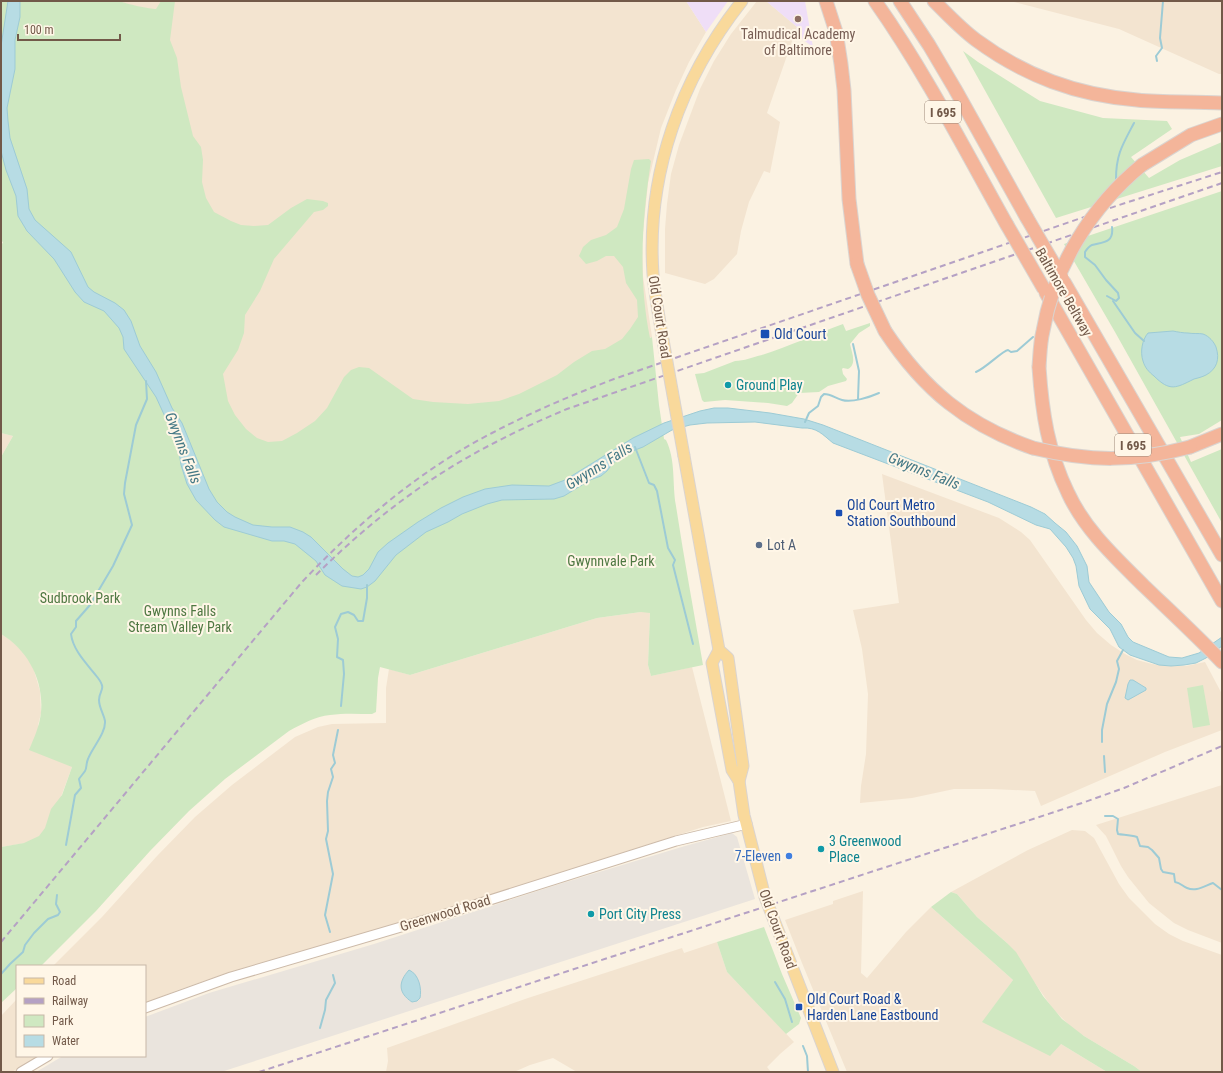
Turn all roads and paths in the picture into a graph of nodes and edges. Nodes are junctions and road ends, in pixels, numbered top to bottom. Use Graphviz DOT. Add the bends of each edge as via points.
graph roads {
  1 [pos="742,1"];
  2 [pos="826,1"];
  3 [pos="875,1"];
  4 [pos="900,1"];
  5 [pos="934,1"];
  6 [pos="1222,103"];
  7 [pos="1222,124"];
  8 [pos="1222,434"];
  9 [pos="1222,555"];
  10 [pos="1222,601"];
  11 [pos="719,650"];
  12 [pos="1222,662"];
  13 [pos="739,781"];
  14 [pos="747,824"];
  15 [pos="146,1008"];
  16 [pos="46,1057"];
  17 [pos="21,1072"];
  18 [pos="833,1072"];
  1 -- 11 [label="main road, Old Court Road, bridge" via="726,21 694,74 675,118 666,146 655,200 652,244 655,290 663,340"];
  2 -- 8 [label="highway, bridge" via="836,32 841,64 849,199 857,264 885,331 913,369 948,403 968,418 1001,436 1033,448 1074,457 1104,459 1158,454 1190,447"];
  3 -- 10 [label="highway, Baltimore Beltway / I 695, bridge" via="932,92"];
  4 -- 9 [label="highway, Baltimore Beltway / I 695, bridge" via="955,89"];
  5 -- 6 [label="highway" via="970,35 999,56 1062,86 1116,98"];
  7 -- 12 [label="highway, bridge" via="1191,135 1142,165 1109,197 1082,232 1061,270 1046,315 1039,367 1044,421 1049,443 1062,480 1078,510 1106,548"];
  11 -- 13 [label="main road, Old Court Road" via="728,658 743,766"];
  11 -- 13 [label="main road, Old Court Road" via="712,663 732,770"];
  13 -- 14 [label="main road, Old Court Road"];
  14 -- 15 [label="street, Greenwood Road" via="676,841 452,912 231,977"];
  14 -- 18 [label="main road, Old Court Road" via="765,897"];
  16 -- 17 [label="street"];
}
